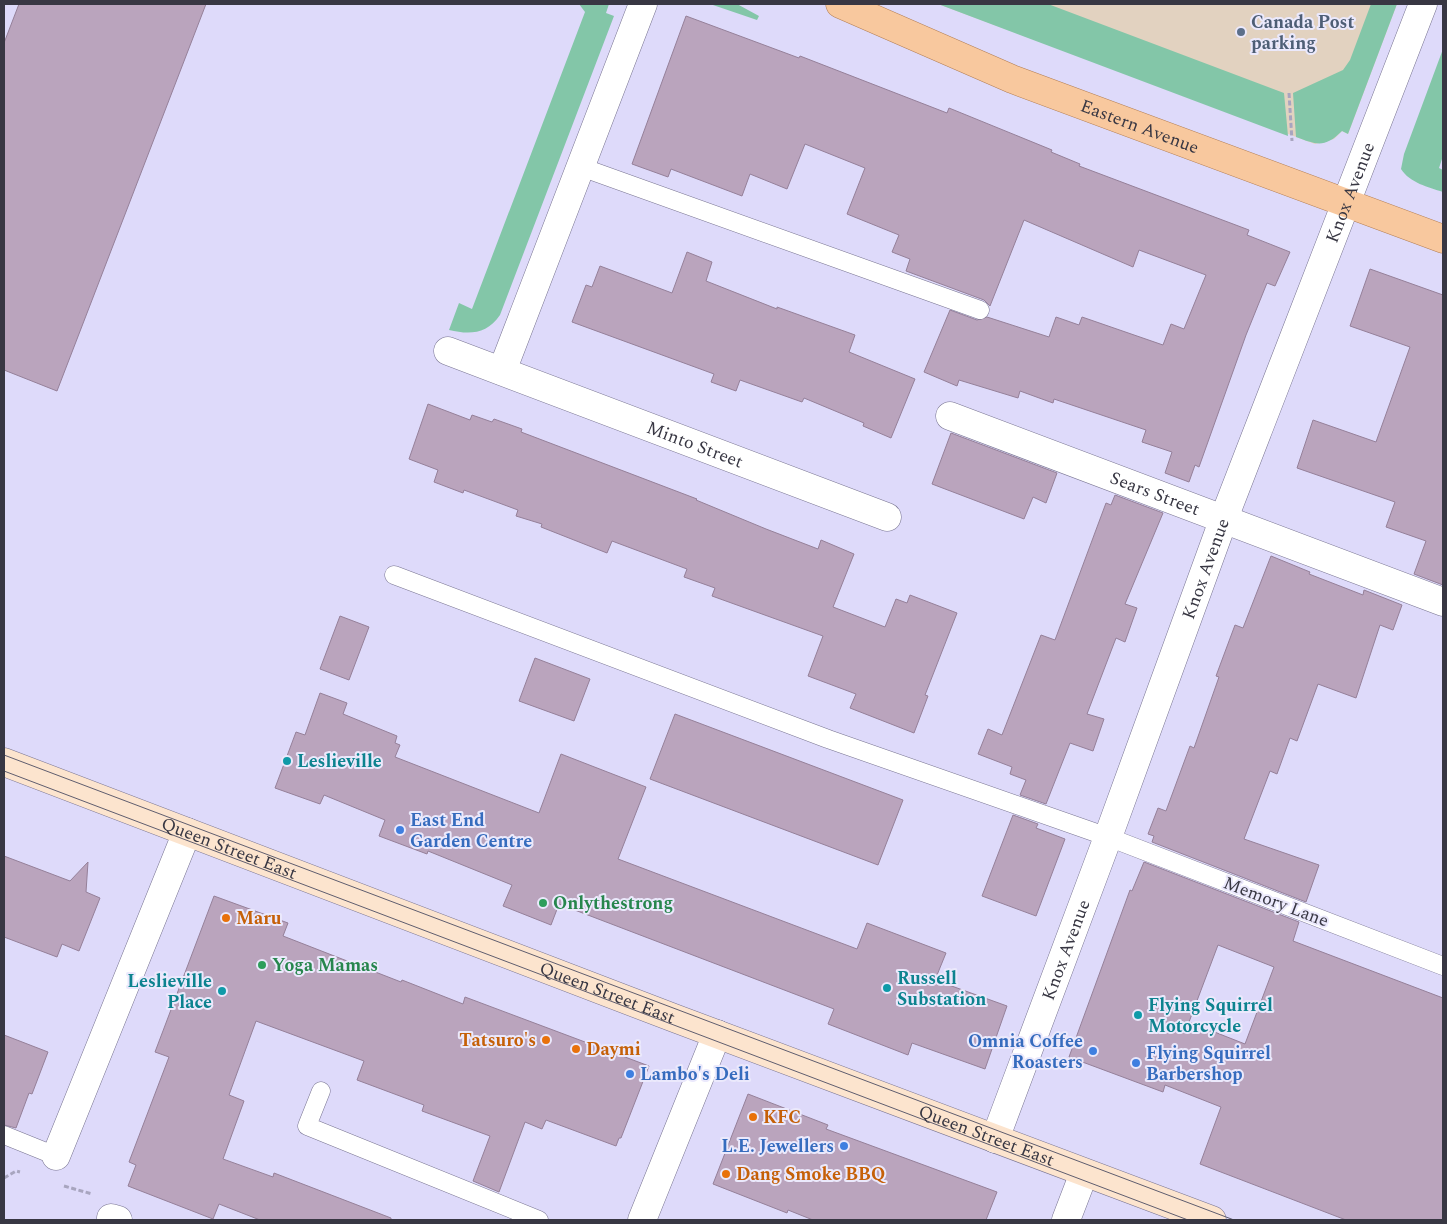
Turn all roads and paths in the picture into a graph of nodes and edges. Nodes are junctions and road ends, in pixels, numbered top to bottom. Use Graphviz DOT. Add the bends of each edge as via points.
graph roads {
  1 [pos="643,4"];
  2 [pos="840,4"];
  3 [pos="1423,4"];
  4 [pos="880,12"];
  5 [pos="1288,93"];
  6 [pos="1292,141"];
  7 [pos="581,167"];
  8 [pos="1348,204"];
  9 [pos="1443,240"];
  10 [pos="980,310"];
  11 [pos="448,352"];
  12 [pos="502,371"];
  13 [pos="950,416"];
  14 [pos="887,517"];
  15 [pos="1224,518"];
  16 [pos="394,575"];
  17 [pos="1443,602"];
  18 [pos="4,762"];
  19 [pos="187,832"];
  20 [pos="1108,837"];
  21 [pos="1443,966"];
  22 [pos="717,1034"];
  23 [pos="321,1091"];
  24 [pos="4,1135"];
  25 [pos="995,1139"];
  26 [pos="56,1156"];
  27 [pos="1084,1173"];
  28 [pos="539,1220"];
  29 [pos="642,1220"];
  30 [pos="1066,1220"];
  31 [pos="1212,1220"];
  1 -- 7 [label="street"];
  2 -- 4 [label="main road, Eastern Avenue"];
  3 -- 8 [label="street, Knox Avenue"];
  4 -- 8 [label="main road, Eastern Avenue" via="1012,79"];
  5 -- 6 [label="path"];
  7 -- 10 [label="lane"];
  7 -- 12 [label="street"];
  8 -- 9 [label="main road, Eastern Avenue"];
  8 -- 15 [label="street, Knox Avenue"];
  11 -- 12 [label="street, Minto Street"];
  12 -- 14 [label="street, Minto Street"];
  13 -- 15 [label="street, Sears Street"];
  15 -- 17 [label="street, Sears Street"];
  15 -- 20 [label="street, Knox Avenue"];
  16 -- 20 [label="lane, Memory Lane" via="828,739"];
  18 -- 19 [label="main road, Queen Street East"];
  19 -- 22 [label="main road, Queen Street East"];
  19 -- 26 [label="street"];
  20 -- 21 [label="lane, Memory Lane"];
  20 -- 25 [label="street, Knox Avenue"];
  22 -- 25 [label="main road, Queen Street East"];
  22 -- 29 [label="street"];
  23 -- 28 [label="lane" via="307,1126"];
  24 -- 26 [label="lane"];
  25 -- 27 [label="main road, Queen Street East"];
  27 -- 30 [label="street"];
  27 -- 31 [label="main road, Queen Street East"];
}
